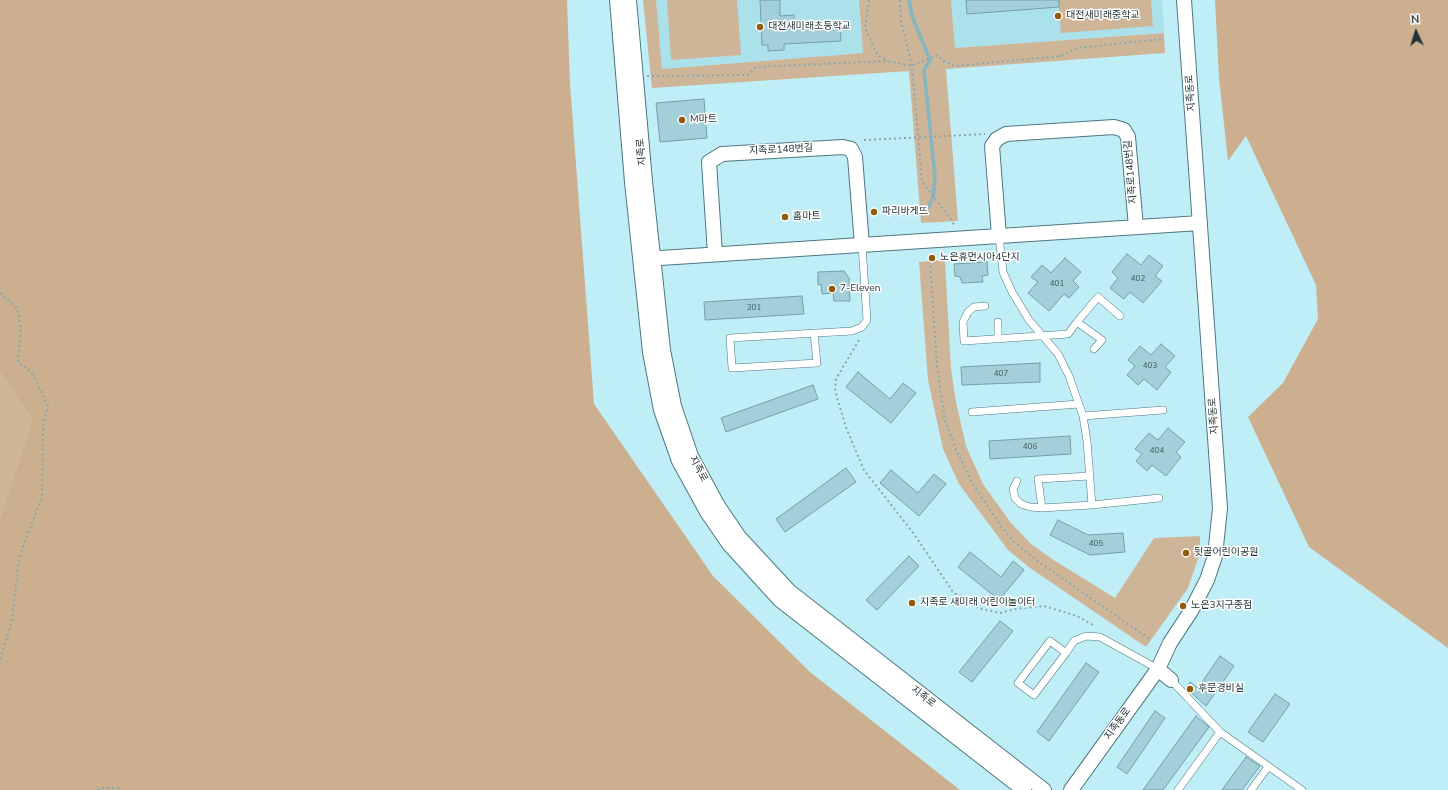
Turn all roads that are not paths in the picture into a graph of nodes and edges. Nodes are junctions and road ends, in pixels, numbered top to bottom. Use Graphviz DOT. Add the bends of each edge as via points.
graph roads {
  1 [pos="616,0"];
  2 [pos="630,0"];
  3 [pos="1184,0"];
  4 [pos="1200,223"];
  5 [pos="1136,227"];
  6 [pos="1000,236"];
  7 [pos="862,245"];
  8 [pos="715,254"];
  9 [pos="647,258"];
  10 [pos="985,306"];
  11 [pos="1120,316"];
  12 [pos="998,322"];
  13 [pos="1077,322"];
  14 [pos="814,333"];
  15 [pos="1044,337"];
  16 [pos="998,339"];
  17 [pos="1094,349"];
  18 [pos="1079,404"];
  19 [pos="1163,410"];
  20 [pos="972,412"];
  21 [pos="1083,416"];
  22 [pos="1090,476"];
  23 [pos="1017,481"];
  24 [pos="1159,498"];
  25 [pos="1092,505"];
  26 [pos="1042,508"];
  27 [pos="1066,653"];
  28 [pos="1158,669"];
  29 [pos="1171,680"];
  30 [pos="1220,732"];
  31 [pos="1268,766"];
  32 [pos="1024,790"];
  33 [pos="1044,790"];
  34 [pos="1071,790"];
  35 [pos="1178,790"];
  36 [pos="1251,790"];
  37 [pos="1302,790"];
  1 -- 9 [label="street, 지족로"];
  2 -- 9 [label="street, 지족로"];
  3 -- 4 [label="street, 지족동로"];
  4 -- 5 [label="street"];
  4 -- 28 [label="street, 지족동로" via="1220,508 1215,556 1207,580 1170,643"];
  5 -- 6 [label="street"];
  5 -- 6 [label="street, 지족로148번길" via="1128,137 1124,130 1114,127 1006,134 996,139 992,146"];
  6 -- 7 [label="street"];
  6 -- 15 [label="lane" via="1003,272 1006,279 1029,320"];
  7 -- 8 [label="street"];
  7 -- 8 [label="street, 지족로148번길" via="855,157 851,149 843,147 722,154 709,162"];
  7 -- 14 [label="lane" via="867,320 862,327 852,331"];
  8 -- 9 [label="street"];
  9 -- 32 [label="street, 지족로" via="650,352 661,410 679,461 707,512 729,544 780,600"];
  9 -- 33 [label="street, 지족로" via="674,406 691,456 718,506 739,537 789,591"];
  10 -- 16 [label="lane" via="974,307 968,312 963,322 964,341"];
  11 -- 13 [label="lane" via="1098,297"];
  12 -- 16 [label="lane"];
  13 -- 15 [label="lane" via="1068,334"];
  13 -- 17 [label="lane" via="1102,340"];
  14 -- 14 [label="lane" via="730,338 732,368 817,363"];
  15 -- 16 [label="lane"];
  15 -- 18 [label="lane" via="1061,359"];
  18 -- 20 [label="lane"];
  18 -- 21 [label="lane"];
  19 -- 21 [label="lane"];
  21 -- 22 [label="lane"];
  22 -- 25 [label="lane"];
  22 -- 26 [label="lane" via="1038,479"];
  23 -- 26 [label="lane" via="1013,489 1015,498 1021,504"];
  24 -- 25 [label="lane"];
  25 -- 26 [label="lane"];
  27 -- 27 [label="lane" via="1034,695 1018,683 1050,641"];
  27 -- 28 [label="lane" via="1074,641 1086,636 1100,637"];
  28 -- 29 [label="street"];
  28 -- 34 [label="street, 지족동로"];
  29 -- 30 [label="lane"];
  30 -- 31 [label="lane"];
  30 -- 35 [label="lane"];
  31 -- 36 [label="lane"];
  31 -- 37 [label="lane"];
}
